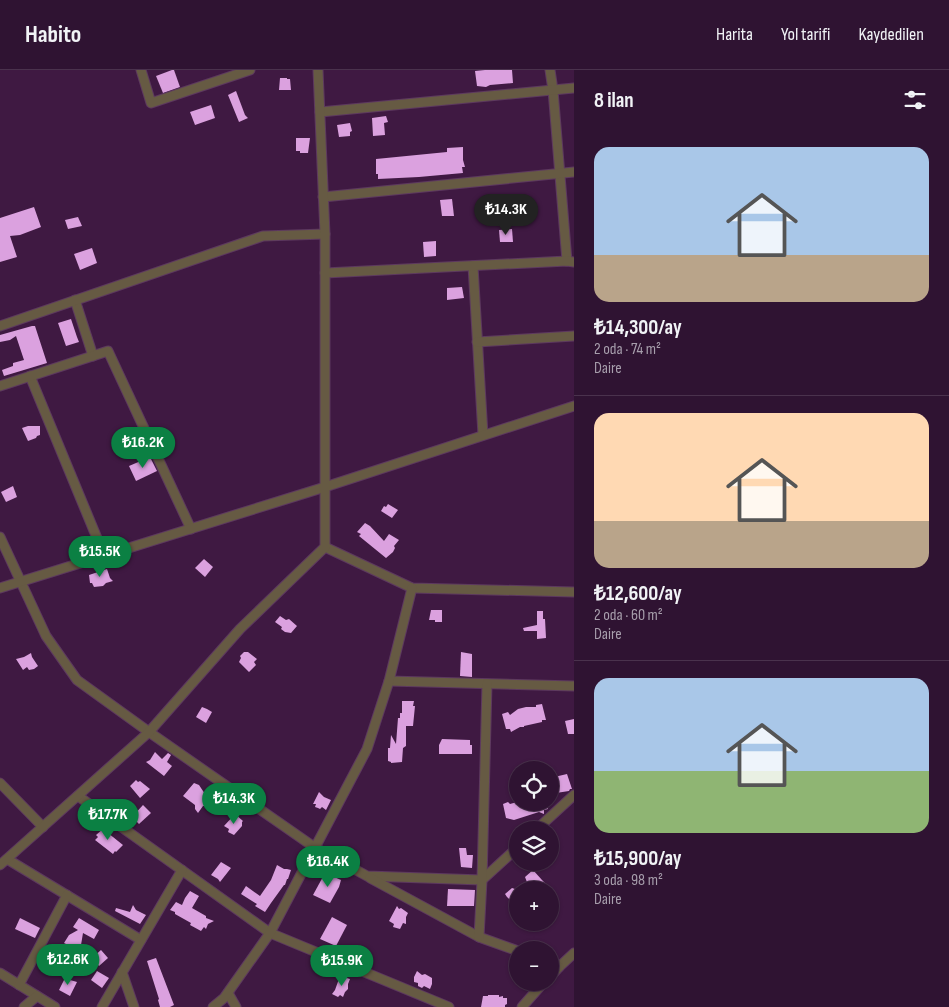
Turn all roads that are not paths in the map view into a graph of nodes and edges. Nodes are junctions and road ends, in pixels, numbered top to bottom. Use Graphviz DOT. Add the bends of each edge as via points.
graph roads {
  1 [pos="141,70"];
  2 [pos="250,70"];
  3 [pos="318,70"];
  4 [pos="550,70"];
  5 [pos="574,88"];
  6 [pos="553,90"];
  7 [pos="320,112"];
  8 [pos="574,172"];
  9 [pos="559,173"];
  10 [pos="323,197"];
  11 [pos="325,234"];
  12 [pos="571,261"];
  13 [pos="473,266"];
  14 [pos="325,273"];
  15 [pos="75,300"];
  16 [pos="0,325"];
  17 [pos="574,336"];
  18 [pos="477,342"];
  19 [pos="93,356"];
  20 [pos="30,376"];
  21 [pos="0,386"];
  22 [pos="574,406"];
  23 [pos="483,435"];
  24 [pos="325,487"];
  25 [pos="191,529"];
  26 [pos="0,537"];
  27 [pos="325,547"];
  28 [pos="104,555"];
  29 [pos="20,581"];
  30 [pos="0,588"];
  31 [pos="412,588"];
  32 [pos="574,592"];
  33 [pos="388,681"];
  34 [pos="487,684"];
  35 [pos="574,686"];
  36 [pos="149,732"];
  37 [pos="0,783"];
  38 [pos="574,795"];
  39 [pos="78,796"];
  40 [pos="546,821"];
  41 [pos="43,827"];
  42 [pos="314,847"];
  43 [pos="509,855"];
  44 [pos="4,862"];
  45 [pos="182,870"];
  46 [pos="366,876"];
  47 [pos="482,880"];
  48 [pos="67,895"];
  49 [pos="270,933"];
  50 [pos="479,936"];
  51 [pos="141,940"];
  52 [pos="509,948"];
  53 [pos="574,953"];
  54 [pos="559,967"];
  55 [pos="122,972"];
  56 [pos="0,973"];
  57 [pos="19,985"];
  58 [pos="536,991"];
  59 [pos="228,993"];
  60 [pos="37,996"];
  61 [pos="24,1007"];
  62 [pos="55,1007"];
  63 [pos="102,1007"];
  64 [pos="134,1007"];
  65 [pos="214,1007"];
  66 [pos="236,1007"];
  67 [pos="450,1007"];
  68 [pos="522,1007"];
  1 -- 2 [label="street" via="150,103"];
  3 -- 7 [label="street"];
  4 -- 6 [label="street"];
  5 -- 6 [label="street"];
  6 -- 7 [label="street"];
  6 -- 9 [label="street"];
  7 -- 10 [label="street"];
  8 -- 9 [label="street"];
  9 -- 10 [label="street"];
  9 -- 12 [label="street"];
  10 -- 11 [label="street"];
  11 -- 14 [label="street"];
  11 -- 15 [label="street" via="263,236"];
  12 -- 13 [label="street"];
  13 -- 14 [label="street"];
  13 -- 18 [label="street"];
  14 -- 24 [label="street"];
  15 -- 16 [label="street"];
  15 -- 19 [label="street"];
  17 -- 18 [label="street"];
  18 -- 23 [label="street"];
  19 -- 20 [label="street"];
  19 -- 25 [label="street" via="108,351"];
  20 -- 21 [label="street"];
  20 -- 28 [label="street"];
  22 -- 23 [label="street"];
  23 -- 24 [label="street"];
  24 -- 25 [label="street"];
  24 -- 27 [label="street"];
  25 -- 28 [label="street"];
  26 -- 29 [label="street"];
  27 -- 31 [label="street"];
  27 -- 36 [label="street" via="240,628"];
  28 -- 29 [label="street"];
  29 -- 30 [label="street"];
  29 -- 36 [label="street" via="46,636 77,680"];
  31 -- 32 [label="street"];
  31 -- 33 [label="street"];
  33 -- 34 [label="street"];
  33 -- 42 [label="street" via="367,749"];
  34 -- 35 [label="street"];
  34 -- 47 [label="street"];
  36 -- 39 [label="street"];
  36 -- 42 [label="street"];
  37 -- 41 [label="street"];
  38 -- 40 [label="street"];
  39 -- 41 [label="street"];
  39 -- 45 [label="street"];
  41 -- 44 [label="street"];
  42 -- 46 [label="street"];
  42 -- 49 [label="street"];
  43 -- 47 [label="street"];
  44 -- 48 [label="street"];
  45 -- 49 [label="street"];
  45 -- 51 [label="street"];
  46 -- 47 [label="street"];
  46 -- 50 [label="street"];
  47 -- 50 [label="street"];
  48 -- 51 [label="street"];
  48 -- 57 [label="street"];
  49 -- 59 [label="street"];
  49 -- 67 [label="street"];
  50 -- 52 [label="street"];
  51 -- 55 [label="street"];
  53 -- 54 [label="street"];
  55 -- 63 [label="street"];
  55 -- 64 [label="street"];
  56 -- 57 [label="street"];
  57 -- 60 [label="street"];
  58 -- 68 [label="street"];
  59 -- 65 [label="street"];
  59 -- 66 [label="street"];
  60 -- 61 [label="street"];
  60 -- 62 [label="street"];
}
